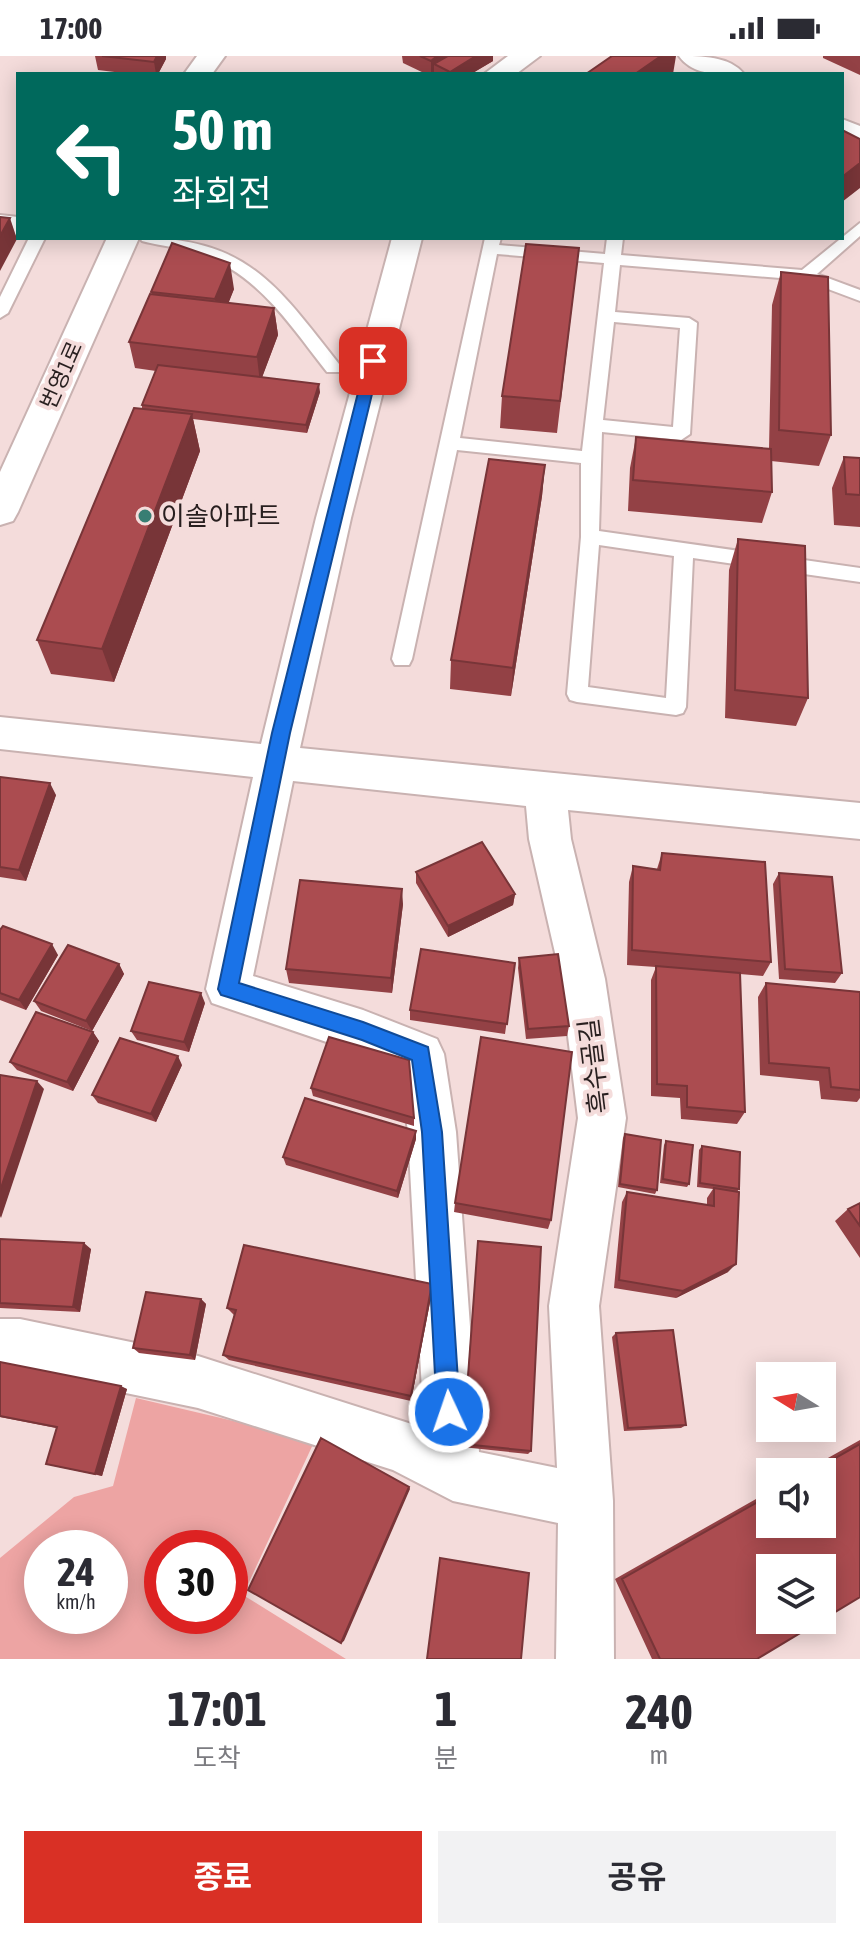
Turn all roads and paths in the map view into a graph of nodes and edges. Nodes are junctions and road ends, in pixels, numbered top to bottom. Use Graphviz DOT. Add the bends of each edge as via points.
graph roads {
  1 [pos="527,56"];
  2 [pos="693,56"];
  3 [pos="500,72"];
  4 [pos="726,72"];
  5 [pos="860,228"];
  6 [pos="36,240"];
  7 [pos="122,240"];
  8 [pos="170,240"];
  9 [pos="406,240"];
  10 [pos="615,240"];
  11 [pos="491,244"];
  12 [pos="611,259"];
  13 [pos="806,275"];
  14 [pos="860,296"];
  15 [pos="0,313"];
  16 [pos="605,316"];
  17 [pos="333,368"];
  18 [pos="594,425"];
  19 [pos="450,443"];
  20 [pos="590,458"];
  21 [pos="0,512"];
  22 [pos="590,537"];
  23 [pos="684,551"];
  24 [pos="860,575"];
  25 [pos="402,659"];
  26 [pos="0,733"];
  27 [pos="275,761"];
  28 [pos="545,791"];
  29 [pos="860,821"];
  30 [pos="0,1345"];
  31 [pos="453,1474"];
  32 [pos="586,1501"];
  33 [pos="585,1659"];
  1 -- 3 [label="street"];
  2 -- 4 [label="main road"];
  5 -- 13 [label="lane"];
  6 -- 15 [label="lane"];
  7 -- 21 [label="main road, 번영1로"];
  8 -- 17 [label="lane" via="252,274"];
  9 -- 27 [label="street" via="356,422"];
  10 -- 12 [label="lane"];
  11 -- 12 [label="lane"];
  11 -- 19 [label="lane"];
  12 -- 13 [label="lane"];
  12 -- 16 [label="lane"];
  13 -- 14 [label="lane"];
  16 -- 18 [label="lane"];
  16 -- 18 [label="lane" via="689,323 681,434"];
  18 -- 20 [label="lane"];
  19 -- 20 [label="lane"];
  19 -- 25 [label="lane"];
  20 -- 22 [label="lane"];
  22 -- 23 [label="lane"];
  22 -- 23 [label="lane" via="577,694 676,707"];
  23 -- 24 [label="lane"];
  26 -- 27 [label="street"];
  27 -- 28 [label="street"];
  27 -- 31 [label="street" via="228,989 421,1054 432,1132"];
  28 -- 29 [label="street"];
  28 -- 32 [label="street, 흑수골길" via="550,839 583,979 602,1118 574,1306"];
  30 -- 31 [label="street" via="198,1382 405,1447"];
  31 -- 32 [label="street"];
  32 -- 33 [label="street, 흑수골길"];
}
